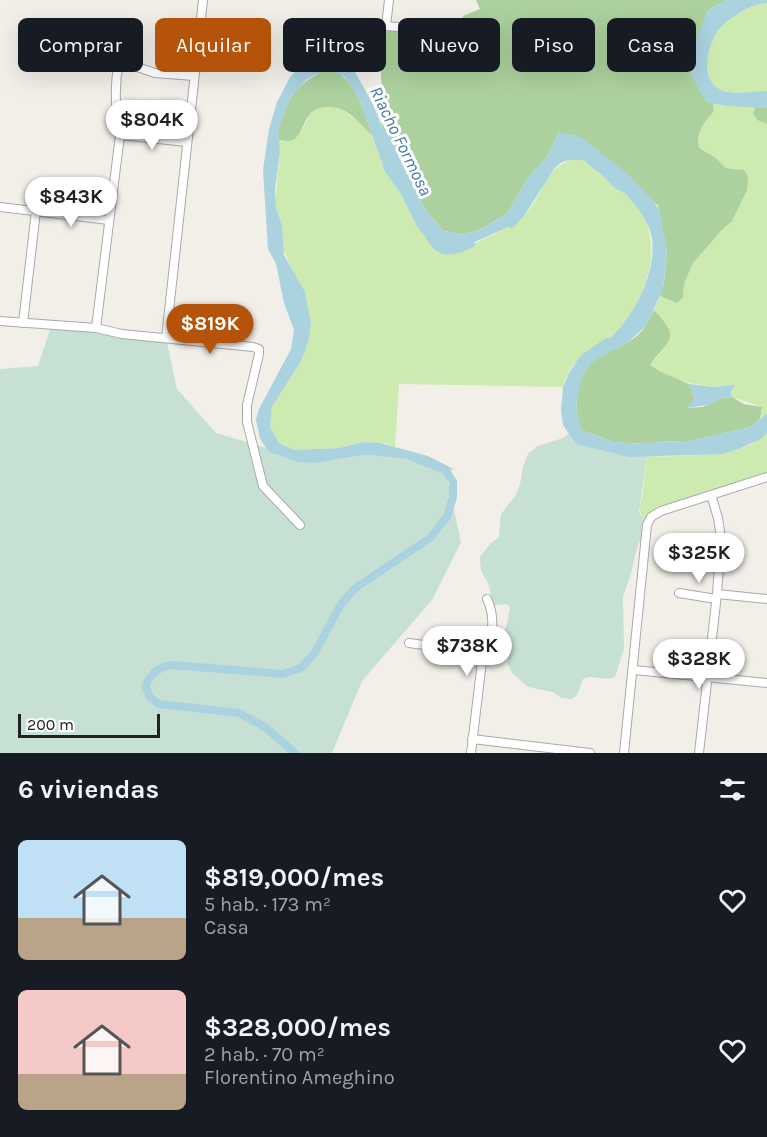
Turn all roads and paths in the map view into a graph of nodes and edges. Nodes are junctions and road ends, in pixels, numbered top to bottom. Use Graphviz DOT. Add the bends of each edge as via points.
graph roads {
  1 [pos="203,0"];
  2 [pos="389,0"];
  3 [pos="398,27"];
  4 [pos="194,76"];
  5 [pos="120,135"];
  6 [pos="187,142"];
  7 [pos="0,207"];
  8 [pos="36,211"];
  9 [pos="109,220"];
  10 [pos="0,321"];
  11 [pos="23,323"];
  12 [pos="96,327"];
  13 [pos="166,338"];
  14 [pos="767,477"];
  15 [pos="711,495"];
  16 [pos="300,525"];
  17 [pos="679,593"];
  18 [pos="716,596"];
  19 [pos="487,599"];
  20 [pos="767,599"];
  21 [pos="409,643"];
  22 [pos="483,653"];
  23 [pos="634,670"];
  24 [pos="707,678"];
  25 [pos="767,683"];
  26 [pos="472,740"];
  27 [pos="553,751"];
  28 [pos="471,753"];
  29 [pos="590,753"];
  30 [pos="624,753"];
  31 [pos="699,753"];
  1 -- 4 [label="street"];
  2 -- 3 [label="street" via="386,26"];
  4 -- 5 [label="street" via="155,73 118,61 115,104"];
  4 -- 6 [label="street"];
  5 -- 6 [label="street"];
  5 -- 9 [label="street"];
  6 -- 13 [label="street"];
  7 -- 8 [label="street"];
  8 -- 9 [label="street"];
  8 -- 11 [label="street"];
  9 -- 12 [label="street"];
  10 -- 11 [label="street"];
  11 -- 12 [label="street"];
  12 -- 13 [label="street"];
  13 -- 16 [label="street" via="259,350 247,422 263,486"];
  14 -- 15 [label="street"];
  15 -- 18 [label="street" via="720,527"];
  15 -- 23 [label="street" via="651,518"];
  17 -- 18 [label="street"];
  18 -- 20 [label="street"];
  18 -- 24 [label="street"];
  19 -- 22 [label="street" via="492,611 490,639"];
  21 -- 22 [label="street"];
  22 -- 26 [label="street"];
  23 -- 24 [label="street"];
  23 -- 30 [label="street"];
  24 -- 25 [label="street"];
  24 -- 31 [label="street"];
  26 -- 27 [label="street"];
  26 -- 28 [label="street"];
  27 -- 29 [label="street"];
}
